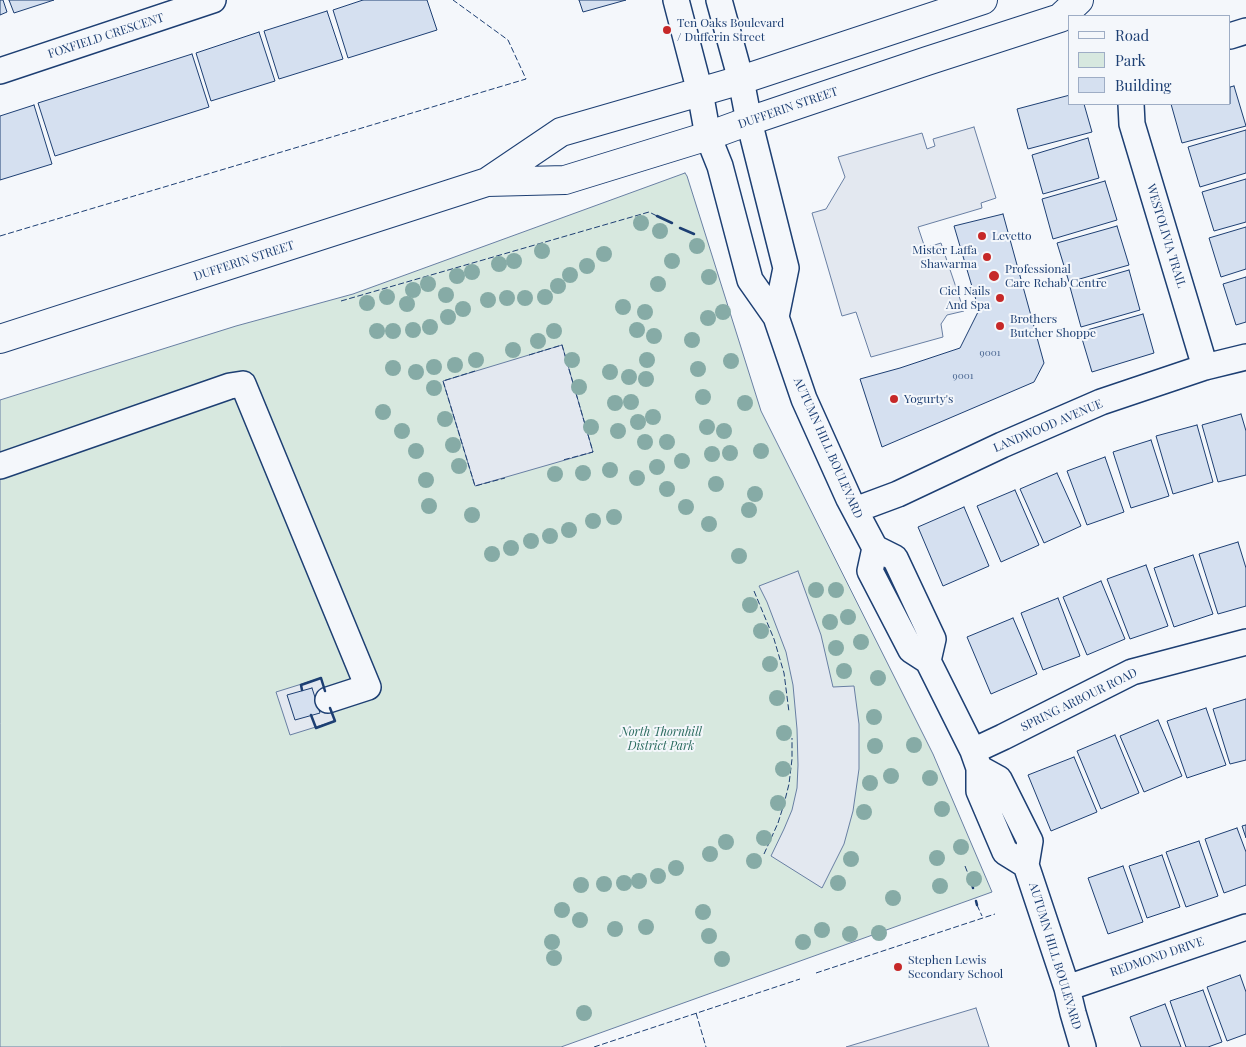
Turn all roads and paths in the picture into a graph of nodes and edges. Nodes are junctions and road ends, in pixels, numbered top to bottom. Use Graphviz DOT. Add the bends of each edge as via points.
graph roads {
  1 [pos="212,0"];
  2 [pos="676,0"];
  3 [pos="719,0"];
  4 [pos="983,0"];
  5 [pos="1079,0"];
  6 [pos="1246,31"];
  7 [pos="1231,36"];
  8 [pos="0,71"];
  9 [pos="741,80"];
  10 [pos="700,92"];
  11 [pos="1131,105"];
  12 [pos="749,121"];
  13 [pos="708,136"];
  14 [pos="487,182"];
  15 [pos="776,317"];
  16 [pos="0,339"];
  17 [pos="1246,357"];
  18 [pos="1205,367"];
  19 [pos="0,466"];
  20 [pos="855,510"];
  21 [pos="1246,642"];
  22 [pos="328,700"];
  23 [pos="976,759"];
  24 [pos="1246,927"];
  25 [pos="1067,988"];
  26 [pos="1083,1047"];
  1 -- 8 [label="street, FOXFIELD CRESCENT"];
  2 -- 10 [label="street, AUTUMN HILL BOULEVARD"];
  3 -- 9 [label="street"];
  4 -- 9 [label="main road, DUFFERIN STREET"];
  5 -- 12 [label="main road, DUFFERIN STREET" via="1060,18"];
  6 -- 7 [label="street"];
  9 -- 10 [label="main road, DUFFERIN STREET"];
  9 -- 12 [label="street"];
  10 -- 13 [label="street, AUTUMN HILL BOULEVARD"];
  10 -- 14 [label="main road, DUFFERIN STREET" via="561,132"];
  11 -- 18 [label="street, WESTOLIVIA TRAIL" via="1132,124"];
  12 -- 13 [label="main road, DUFFERIN STREET"];
  12 -- 15 [label="street" via="786,268"];
  13 -- 14 [label="main road, DUFFERIN STREET" via="565,180"];
  13 -- 15 [label="street, AUTUMN HILL BOULEVARD" via="720,166 750,280"];
  14 -- 16 [label="main road, DUFFERIN STREET"];
  15 -- 20 [label="street, AUTUMN HILL BOULEVARD" via="804,399"];
  17 -- 18 [label="street, LANDWOOD AVENUE"];
  18 -- 20 [label="street, LANDWOOD AVENUE" via="1101,402 898,494"];
  19 -- 22 [label="street" via="243,384 368,687"];
  20 -- 23 [label="street, AUTUMN HILL BOULEVARD" via="875,548 895,558 933,639 928,661"];
  21 -- 23 [label="street, SPRING ARBOUR ROAD" via="1132,672 1003,737"];
  23 -- 25 [label="street, AUTUMN HILL BOULEVARD" via="999,780 1030,841 1026,865"];
  24 -- 25 [label="street, REDMOND DRIVE"];
  25 -- 26 [label="street, AUTUMN HILL BOULEVARD"];
}
